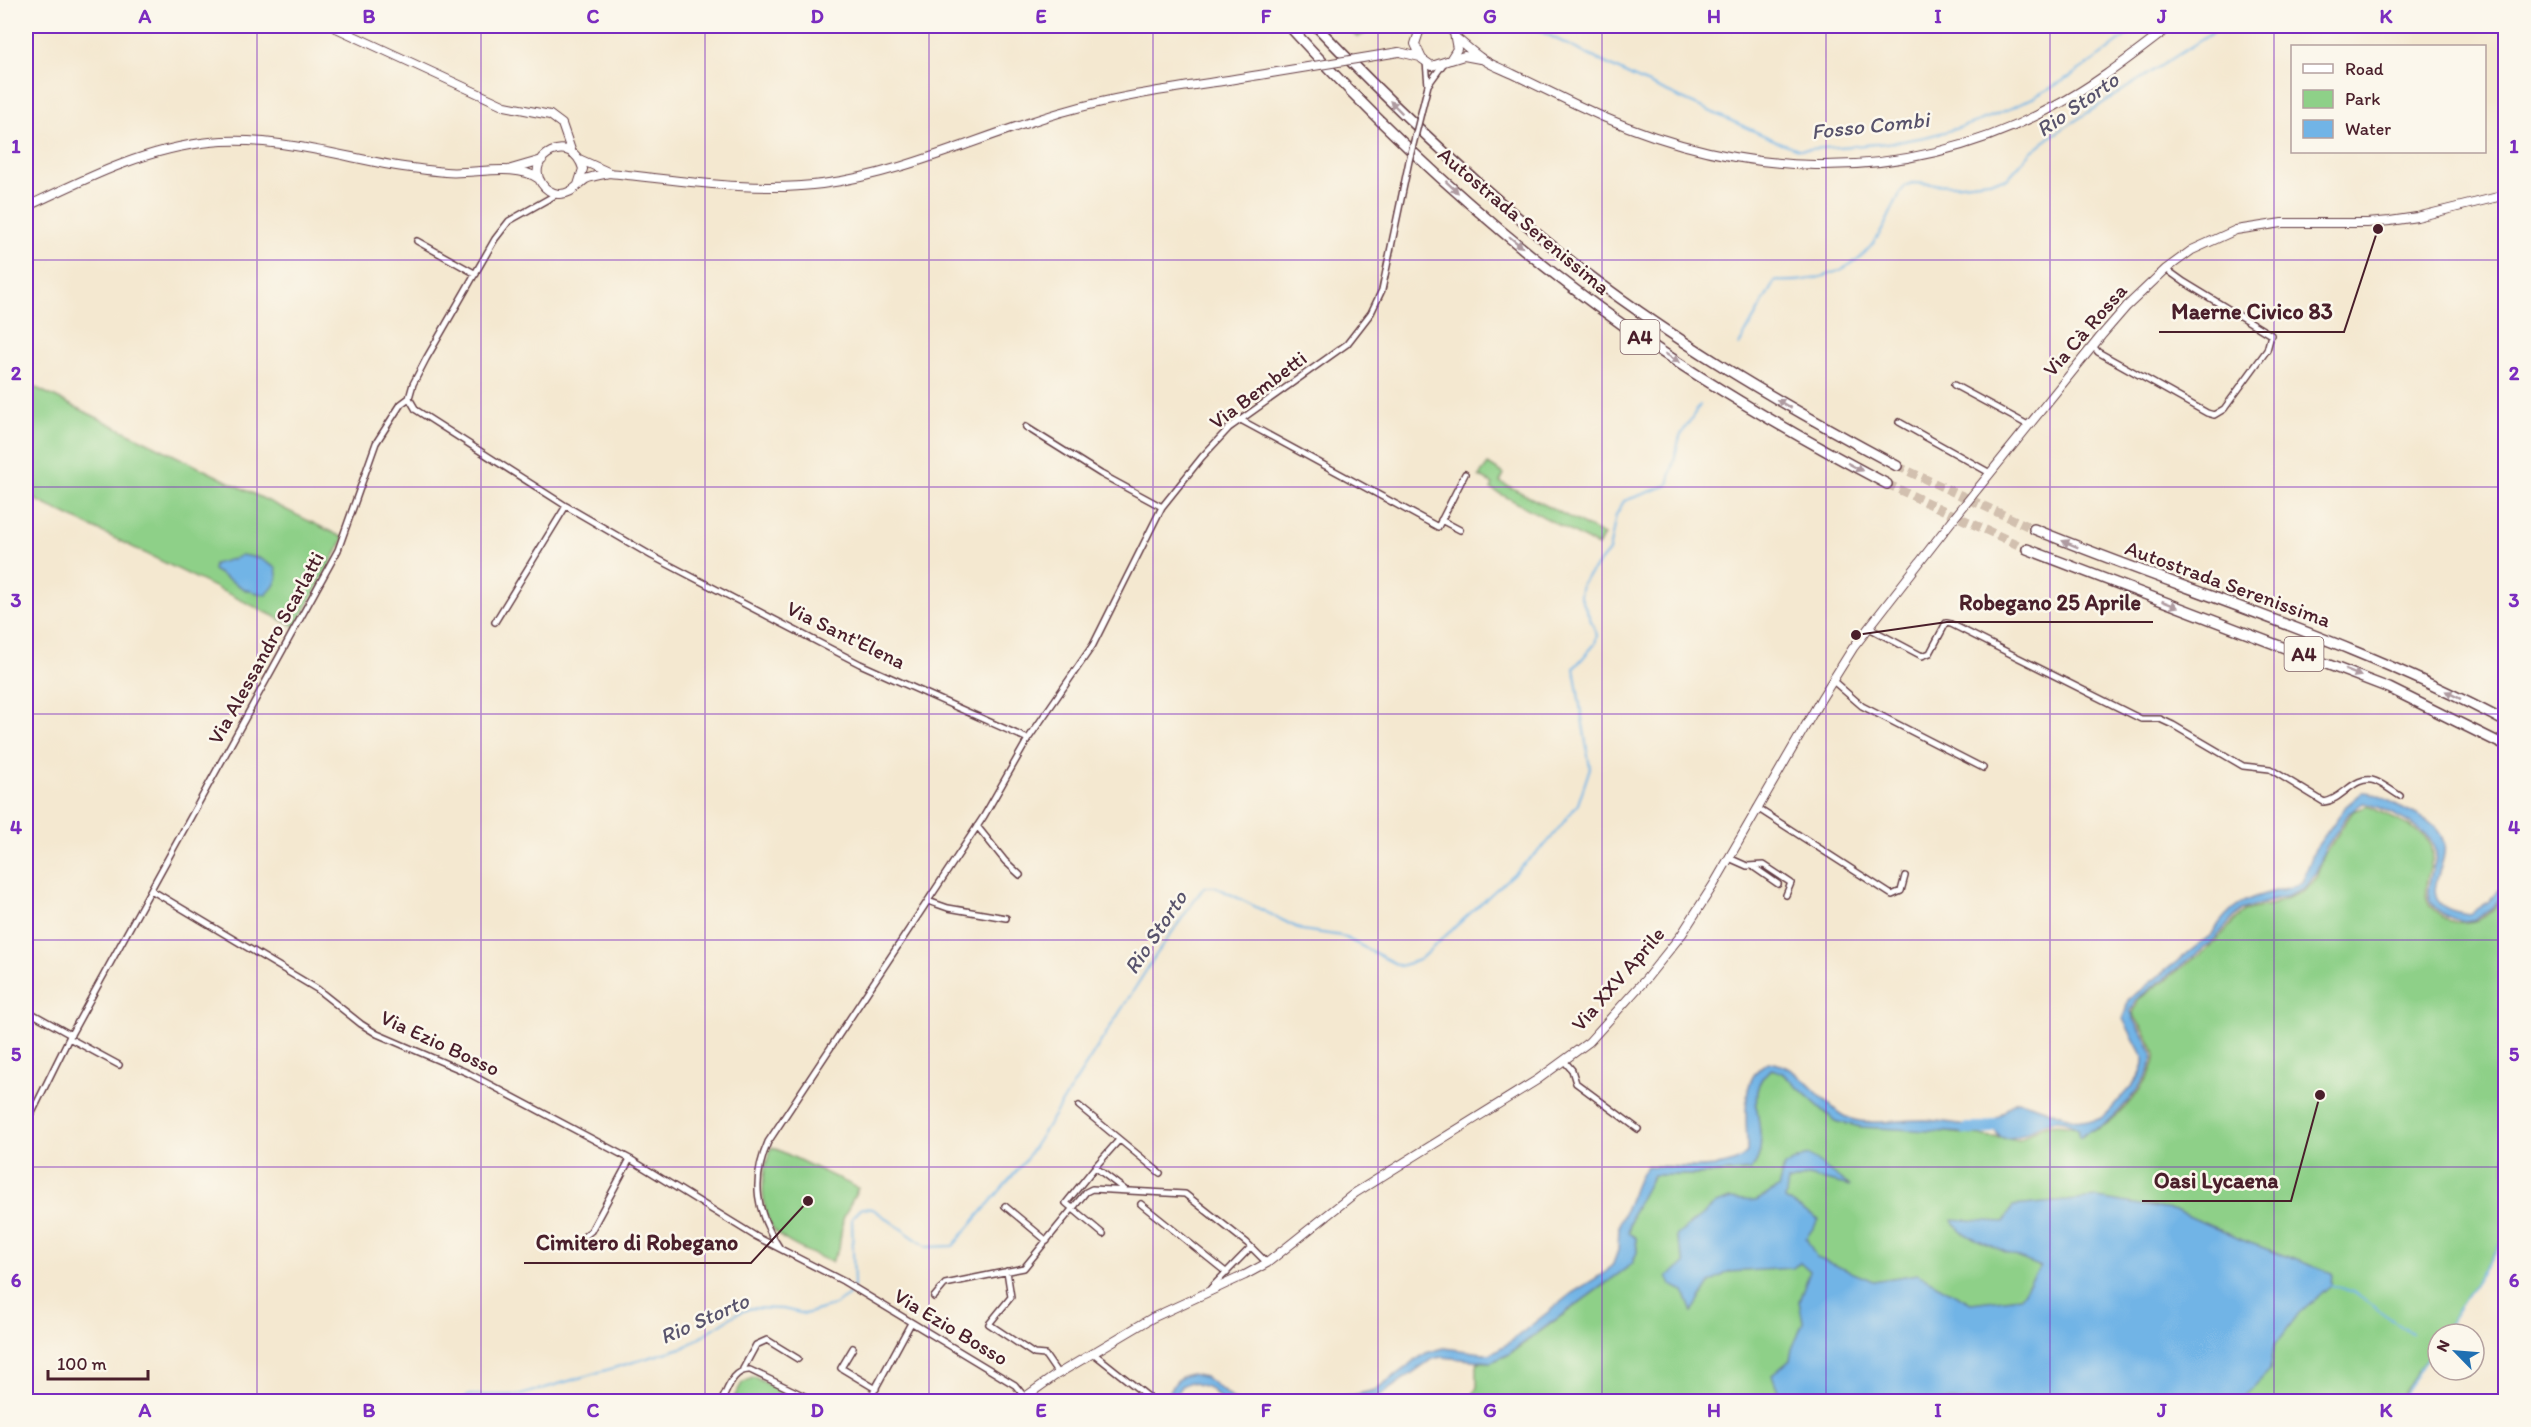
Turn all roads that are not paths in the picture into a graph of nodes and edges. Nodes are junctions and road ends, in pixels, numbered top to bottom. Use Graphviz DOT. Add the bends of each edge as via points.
graph roads {
  1 [pos="332,26"];
  2 [pos="1289,26"];
  3 [pos="1316,26"];
  4 [pos="1427,26"];
  5 [pos="1448,26"];
  6 [pos="2171,26"];
  7 [pos="1456,38"];
  8 [pos="1416,40"];
  9 [pos="1400,52"];
  10 [pos="1482,59"];
  11 [pos="1423,60"];
  12 [pos="1447,62"];
  13 [pos="1428,85"];
  14 [pos="564,130"];
  15 [pos="555,149"];
  16 [pos="572,153"];
  17 [pos="579,159"];
  18 [pos="542,160"];
  19 [pos="504,170"];
  20 [pos="609,173"];
  21 [pos="541,182"];
  22 [pos="578,185"];
  23 [pos="558,194"];
  24 [pos="2505,195"];
  25 [pos="535,206"];
  26 [pos="26,207"];
  27 [pos="417,241"];
  28 [pos="2166,268"];
  29 [pos="476,274"];
  30 [pos="2093,346"];
  31 [pos="1954,385"];
  32 [pos="409,398"];
  33 [pos="1239,419"];
  34 [pos="1899,422"];
  35 [pos="2028,425"];
  36 [pos="1026,427"];
  37 [pos="1897,466"];
  38 [pos="1990,473"];
  39 [pos="1465,474"];
  40 [pos="1887,484"];
  41 [pos="566,506"];
  42 [pos="1162,507"];
  43 [pos="1441,520"];
  44 [pos="2034,529"];
  45 [pos="1460,530"];
  46 [pos="2027,549"];
  47 [pos="495,622"];
  48 [pos="1869,628"];
  49 [pos="1832,680"];
  50 [pos="1821,699"];
  51 [pos="2505,722"];
  52 [pos="1028,739"];
  53 [pos="2505,746"];
  54 [pos="1983,768"];
  55 [pos="2400,796"];
  56 [pos="1757,808"];
  57 [pos="977,826"];
  58 [pos="1729,858"];
  59 [pos="1752,867"];
  60 [pos="1020,875"];
  61 [pos="1905,876"];
  62 [pos="1778,884"];
  63 [pos="151,890"];
  64 [pos="1786,895"];
  65 [pos="928,901"];
  66 [pos="1006,918"];
  67 [pos="26,1010"];
  68 [pos="70,1036"];
  69 [pos="1565,1062"];
  70 [pos="120,1065"];
  71 [pos="1079,1106"];
  72 [pos="26,1125"];
  73 [pos="1638,1129"];
  74 [pos="1119,1140"];
  75 [pos="630,1159"];
  76 [pos="1095,1167"];
  77 [pos="1160,1173"];
  78 [pos="1126,1191"];
  79 [pos="1141,1204"];
  80 [pos="1005,1206"];
  81 [pos="1071,1209"];
  82 [pos="1103,1234"];
  83 [pos="581,1239"];
  84 [pos="1047,1241"];
  85 [pos="779,1247"];
  86 [pos="1251,1247"];
  87 [pos="1267,1263"];
  88 [pos="1007,1271"];
  89 [pos="1227,1274"];
  90 [pos="1207,1292"];
  91 [pos="934,1297"];
  92 [pos="911,1323"];
  93 [pos="853,1348"];
  94 [pos="1093,1353"];
  95 [pos="798,1359"];
  96 [pos="743,1369"];
  97 [pos="1058,1374"];
  98 [pos="876,1389"];
  99 [pos="1021,1399"];
  100 [pos="1150,1399"];
  101 [pos="721,1401"];
  102 [pos="817,1401"];
  103 [pos="868,1401"];
  1 -- 14 [label="main road" via="505,106 550,115"];
  2 -- 40 [label="highway, Autostrada Serenissima / A4, one-way" via="1471,204 1623,325 1772,422"];
  37 -- 3 [label="highway, Autostrada Serenissima / A4, one-way" via="1732,373 1565,256 1408,118"];
  4 -- 8 [label="main road"];
  5 -- 7 [label="main road"];
  6 -- 10 [label="main road" via="2079,93 2015,126 1951,148 1849,165 1772,164 1696,151 1605,119"];
  7 -- 10 [label="main road"];
  7 -- 12 [label="main road" via="1457,49"];
  8 -- 9 [label="main road"];
  8 -- 11 [label="main road" via="1416,50"];
  9 -- 11 [label="main road"];
  9 -- 20 [label="main road, bridge" via="1112,100 1021,125 873,175 821,184 762,187"];
  10 -- 12 [label="main road" via="1468,56"];
  11 -- 12 [label="main road" via="1432,66"];
  11 -- 13 [label="street"];
  12 -- 13 [label="street"];
  13 -- 33 [label="street, Via Bembetti, bridge" via="1385,279 1371,313 1347,344"];
  14 -- 15 [label="main road" via="562,142"];
  14 -- 16 [label="main road"];
  15 -- 16 [label="main road"];
  15 -- 18 [label="main road"];
  16 -- 17 [label="main road"];
  17 -- 20 [label="main road"];
  17 -- 22 [label="main road" via="583,172"];
  18 -- 19 [label="main road"];
  18 -- 21 [label="main road" via="538,170"];
  19 -- 21 [label="main road" via="527,173"];
  19 -- 26 [label="main road" via="450,172 301,147 250,141 210,142 120,163"];
  20 -- 22 [label="main road"];
  21 -- 23 [label="main road"];
  21 -- 25 [label="street" via="543,195"];
  22 -- 23 [label="main road" via="568,193"];
  23 -- 25 [label="street, Via Alessandro Scarlatti"];
  24 -- 28 [label="main road, Via Cà Rossa" via="2417,217 2367,224 2282,222 2236,230 2192,250"];
  25 -- 29 [label="street, Via Alessandro Scarlatti" via="509,221"];
  27 -- 29 [label="street"];
  28 -- 30 [label="main road, Via Cà Rossa"];
  28 -- 30 [label="street" via="2271,335 2267,350 2224,409 2214,415 2207,412"];
  29 -- 32 [label="street, Via Alessandro Scarlatti" via="422,367"];
  30 -- 35 [label="main road, Via Cà Rossa"];
  31 -- 35 [label="street"];
  32 -- 41 [label="street, Via Sant'Elena" via="417,410"];
  32 -- 63 [label="street, Via Alessandro Scarlatti" via="376,443 338,550"];
  33 -- 42 [label="street, Via Bembetti"];
  33 -- 43 [label="street" via="1438,527"];
  34 -- 38 [label="street"];
  35 -- 38 [label="main road, Via Cà Rossa"];
  36 -- 42 [label="street"];
  38 -- 48 [label="main road, Via Cà Rossa"];
  39 -- 43 [label="street"];
  41 -- 47 [label="street"];
  41 -- 52 [label="street, Via Sant'Elena" via="652,556 860,664"];
  42 -- 52 [label="street, Via Bembetti" via="1093,645"];
  43 -- 45 [label="street"];
  51 -- 44 [label="highway, Autostrada Serenissima / A4, one-way" via="2344,647"];
  46 -- 53 [label="highway, Autostrada Serenissima / A4, one-way" via="2379,684"];
  48 -- 49 [label="main road, Via Cà Rossa"];
  48 -- 55 [label="street" via="1922,656 1930,653 1946,623 1951,624 2141,719 2160,719 2242,766 2270,769 2324,802 2339,798 2356,782 2365,780"];
  49 -- 50 [label="main road, Via Cà Rossa"];
  49 -- 54 [label="street" via="1862,706"];
  50 -- 56 [label="main road, Via XXV Aprile"];
  52 -- 57 [label="street"];
  56 -- 58 [label="main road, Via XXV Aprile"];
  56 -- 61 [label="street" via="1892,895 1901,891"];
  57 -- 60 [label="street"];
  57 -- 65 [label="street"];
  58 -- 59 [label="street"];
  58 -- 69 [label="main road, Via XXV Aprile" via="1682,934 1646,979 1609,1022"];
  59 -- 62 [label="street"];
  59 -- 64 [label="street" via="1764,865 1791,883"];
  63 -- 68 [label="street, Via Alessandro Scarlatti"];
  63 -- 75 [label="street, Via Ezio Bosso" via="317,989 377,1034 486,1081"];
  65 -- 66 [label="street"];
  65 -- 85 [label="street" via="768,1142 760,1161 757,1191 769,1231"];
  67 -- 68 [label="street"];
  68 -- 70 [label="street"];
  68 -- 72 [label="street, Via Alessandro Scarlatti"];
  69 -- 73 [label="street" via="1576,1083"];
  69 -- 87 [label="main road, Via XXV Aprile" via="1355,1193"];
  71 -- 74 [label="street"];
  74 -- 76 [label="street"];
  74 -- 77 [label="street"];
  75 -- 83 [label="street" via="591,1231"];
  75 -- 85 [label="street, Via Ezio Bosso"];
  76 -- 78 [label="street"];
  76 -- 81 [label="street" via="1066,1203"];
  78 -- 81 [label="street" via="1092,1189"];
  78 -- 86 [label="street" via="1185,1194"];
  79 -- 89 [label="street"];
  80 -- 84 [label="street"];
  81 -- 82 [label="street"];
  81 -- 84 [label="street"];
  84 -- 88 [label="street" via="1024,1268"];
  85 -- 92 [label="street, Via Ezio Bosso"];
  86 -- 87 [label="street"];
  86 -- 89 [label="street"];
  87 -- 90 [label="main road, Via XXV Aprile"];
  88 -- 91 [label="street" via="945,1284"];
  88 -- 97 [label="street" via="1011,1297 990,1324 1034,1354 1045,1355"];
  89 -- 90 [label="street"];
  90 -- 94 [label="main road, Via XXV Aprile" via="1152,1318"];
  92 -- 98 [label="street"];
  92 -- 99 [label="street, Via Ezio Bosso" via="1015,1385"];
  93 -- 98 [label="street" via="841,1368"];
  94 -- 97 [label="main road, Via XXV Aprile"];
  94 -- 100 [label="street"];
  95 -- 96 [label="street" via="767,1340 756,1345"];
  96 -- 101 [label="street" via="737,1372"];
  96 -- 102 [label="street"];
  97 -- 99 [label="main road, Via XXV Aprile"];
  98 -- 103 [label="street"];
}
